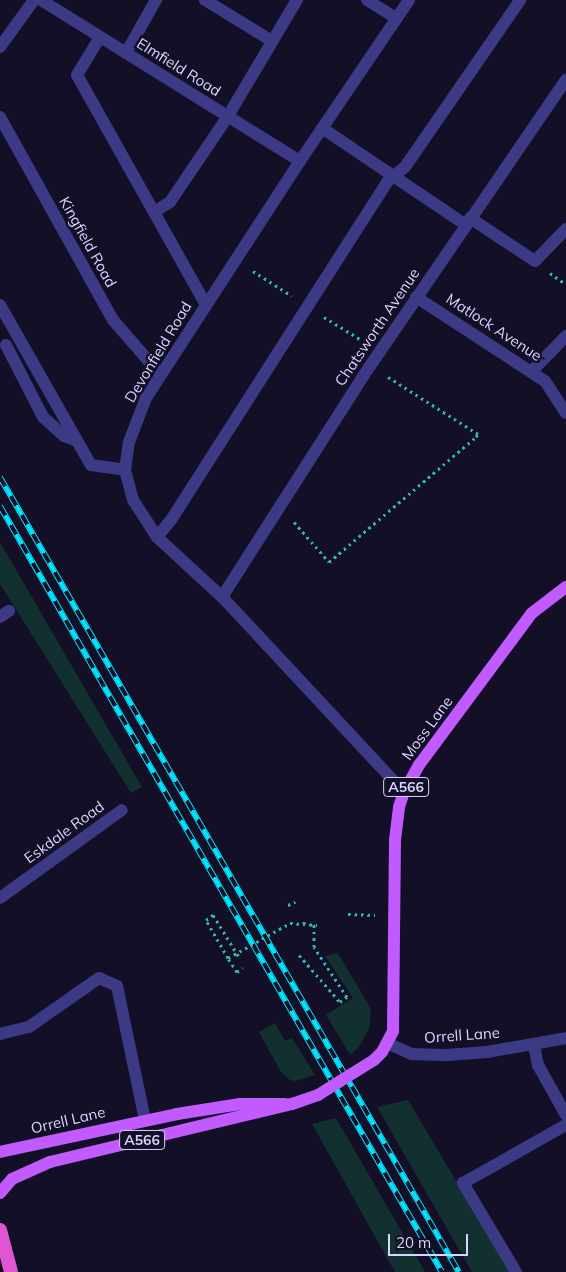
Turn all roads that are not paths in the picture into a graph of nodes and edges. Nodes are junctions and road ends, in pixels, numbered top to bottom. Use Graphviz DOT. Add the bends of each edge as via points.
graph roads {
  1 [pos="34,0"];
  2 [pos="40,0"];
  3 [pos="156,0"];
  4 [pos="205,0"];
  5 [pos="296,0"];
  6 [pos="367,0"];
  7 [pos="409,0"];
  8 [pos="520,0"];
  9 [pos="396,18"];
  10 [pos="100,37"];
  11 [pos="272,41"];
  12 [pos="0,47"];
  13 [pos="126,53"];
  14 [pos="566,80"];
  15 [pos="0,116"];
  16 [pos="228,116"];
  17 [pos="322,128"];
  18 [pos="300,161"];
  19 [pos="394,176"];
  20 [pos="154,212"];
  21 [pos="468,222"];
  22 [pos="566,228"];
  23 [pos="416,297"];
  24 [pos="0,304"];
  25 [pos="206,304"];
  26 [pos="566,336"];
  27 [pos="6,345"];
  28 [pos="532,372"];
  29 [pos="160,374"];
  30 [pos="566,414"];
  31 [pos="77,442"];
  32 [pos="125,470"];
  33 [pos="157,537"];
  34 [pos="566,587"];
  35 [pos="222,597"];
  36 [pos="404,792"];
  37 [pos="122,810"];
  38 [pos="0,898"];
  39 [pos="0,1034"];
  40 [pos="566,1038"];
  41 [pos="387,1043"];
  42 [pos="534,1045"];
  43 [pos="292,1104"];
  44 [pos="566,1115"];
  45 [pos="145,1120"];
  46 [pos="566,1125"];
  47 [pos="0,1152"];
  48 [pos="6,1180"];
  49 [pos="0,1192"];
  50 [pos="0,1230"];
  51 [pos="11,1272"];
  52 [pos="516,1272"];
  1 -- 12 [label="street"];
  2 -- 10 [label="street, Elmfield Road"];
  3 -- 13 [label="street"];
  4 -- 11 [label="street"];
  5 -- 11 [label="street"];
  6 -- 9 [label="street"];
  7 -- 9 [label="street, Devonfield Road"];
  8 -- 19 [label="street" via="405,167"];
  9 -- 17 [label="street, Devonfield Road"];
  10 -- 13 [label="street, Elmfield Road"];
  10 -- 20 [label="street" via="77,75"];
  11 -- 16 [label="street"];
  13 -- 16 [label="street, Elmfield Road"];
  14 -- 21 [label="street, Chatsworth Avenue"];
  15 -- 29 [label="street, Kingfield Road" via="113,320"];
  16 -- 18 [label="street, Elmfield Road"];
  16 -- 20 [label="street" via="170,202"];
  17 -- 18 [label="street, Devonfield Road"];
  17 -- 19 [label="street"];
  18 -- 25 [label="street, Devonfield Road"];
  19 -- 21 [label="street"];
  19 -- 33 [label="street"];
  20 -- 25 [label="street"];
  21 -- 22 [label="street" via="535,261"];
  21 -- 23 [label="street, Chatsworth Avenue"];
  23 -- 28 [label="street, Matlock Avenue"];
  23 -- 35 [label="street, Chatsworth Avenue"];
  24 -- 31 [label="street"];
  25 -- 29 [label="street, Devonfield Road"];
  26 -- 28 [label="street"];
  27 -- 31 [label="street" via="43,417 64,436"];
  28 -- 30 [label="street, Matlock Avenue" via="554,391"];
  29 -- 32 [label="street, Devonfield Road" via="136,419"];
  31 -- 32 [label="street" via="91,465"];
  32 -- 33 [label="street, Devonfield Road" via="133,500"];
  33 -- 35 [label="street, Devonfield Road"];
  34 -- 36 [label="main road, Moss Lane / A566" via="532,612 419,765"];
  35 -- 36 [label="street, Devonfield Road"];
  36 -- 41 [label="main road, Moss Lane / A566" via="395,840 394,1012"];
  37 -- 38 [label="street, Eskdale Road"];
  39 -- 45 [label="street" via="29,1027 99,978 117,986"];
  40 -- 42 [label="street, Orrell Lane"];
  41 -- 42 [label="street, Orrell Lane" via="412,1054 447,1055"];
  41 -- 43 [label="main road, Orrell Lane / A566, bridge" via="374,1060 318,1095"];
  42 -- 44 [label="street" via="538,1065"];
  43 -- 45 [label="main road, Orrell Lane / A566" via="240,1104"];
  43 -- 48 [label="main road, Orrell Lane / A566" via="50,1162"];
  45 -- 47 [label="main road, Orrell Lane / A566"];
  46 -- 52 [label="street" via="463,1183"];
  48 -- 49 [label="main road, Orrell Lane / A566"];
  50 -- 51 [label="highway"];
}
